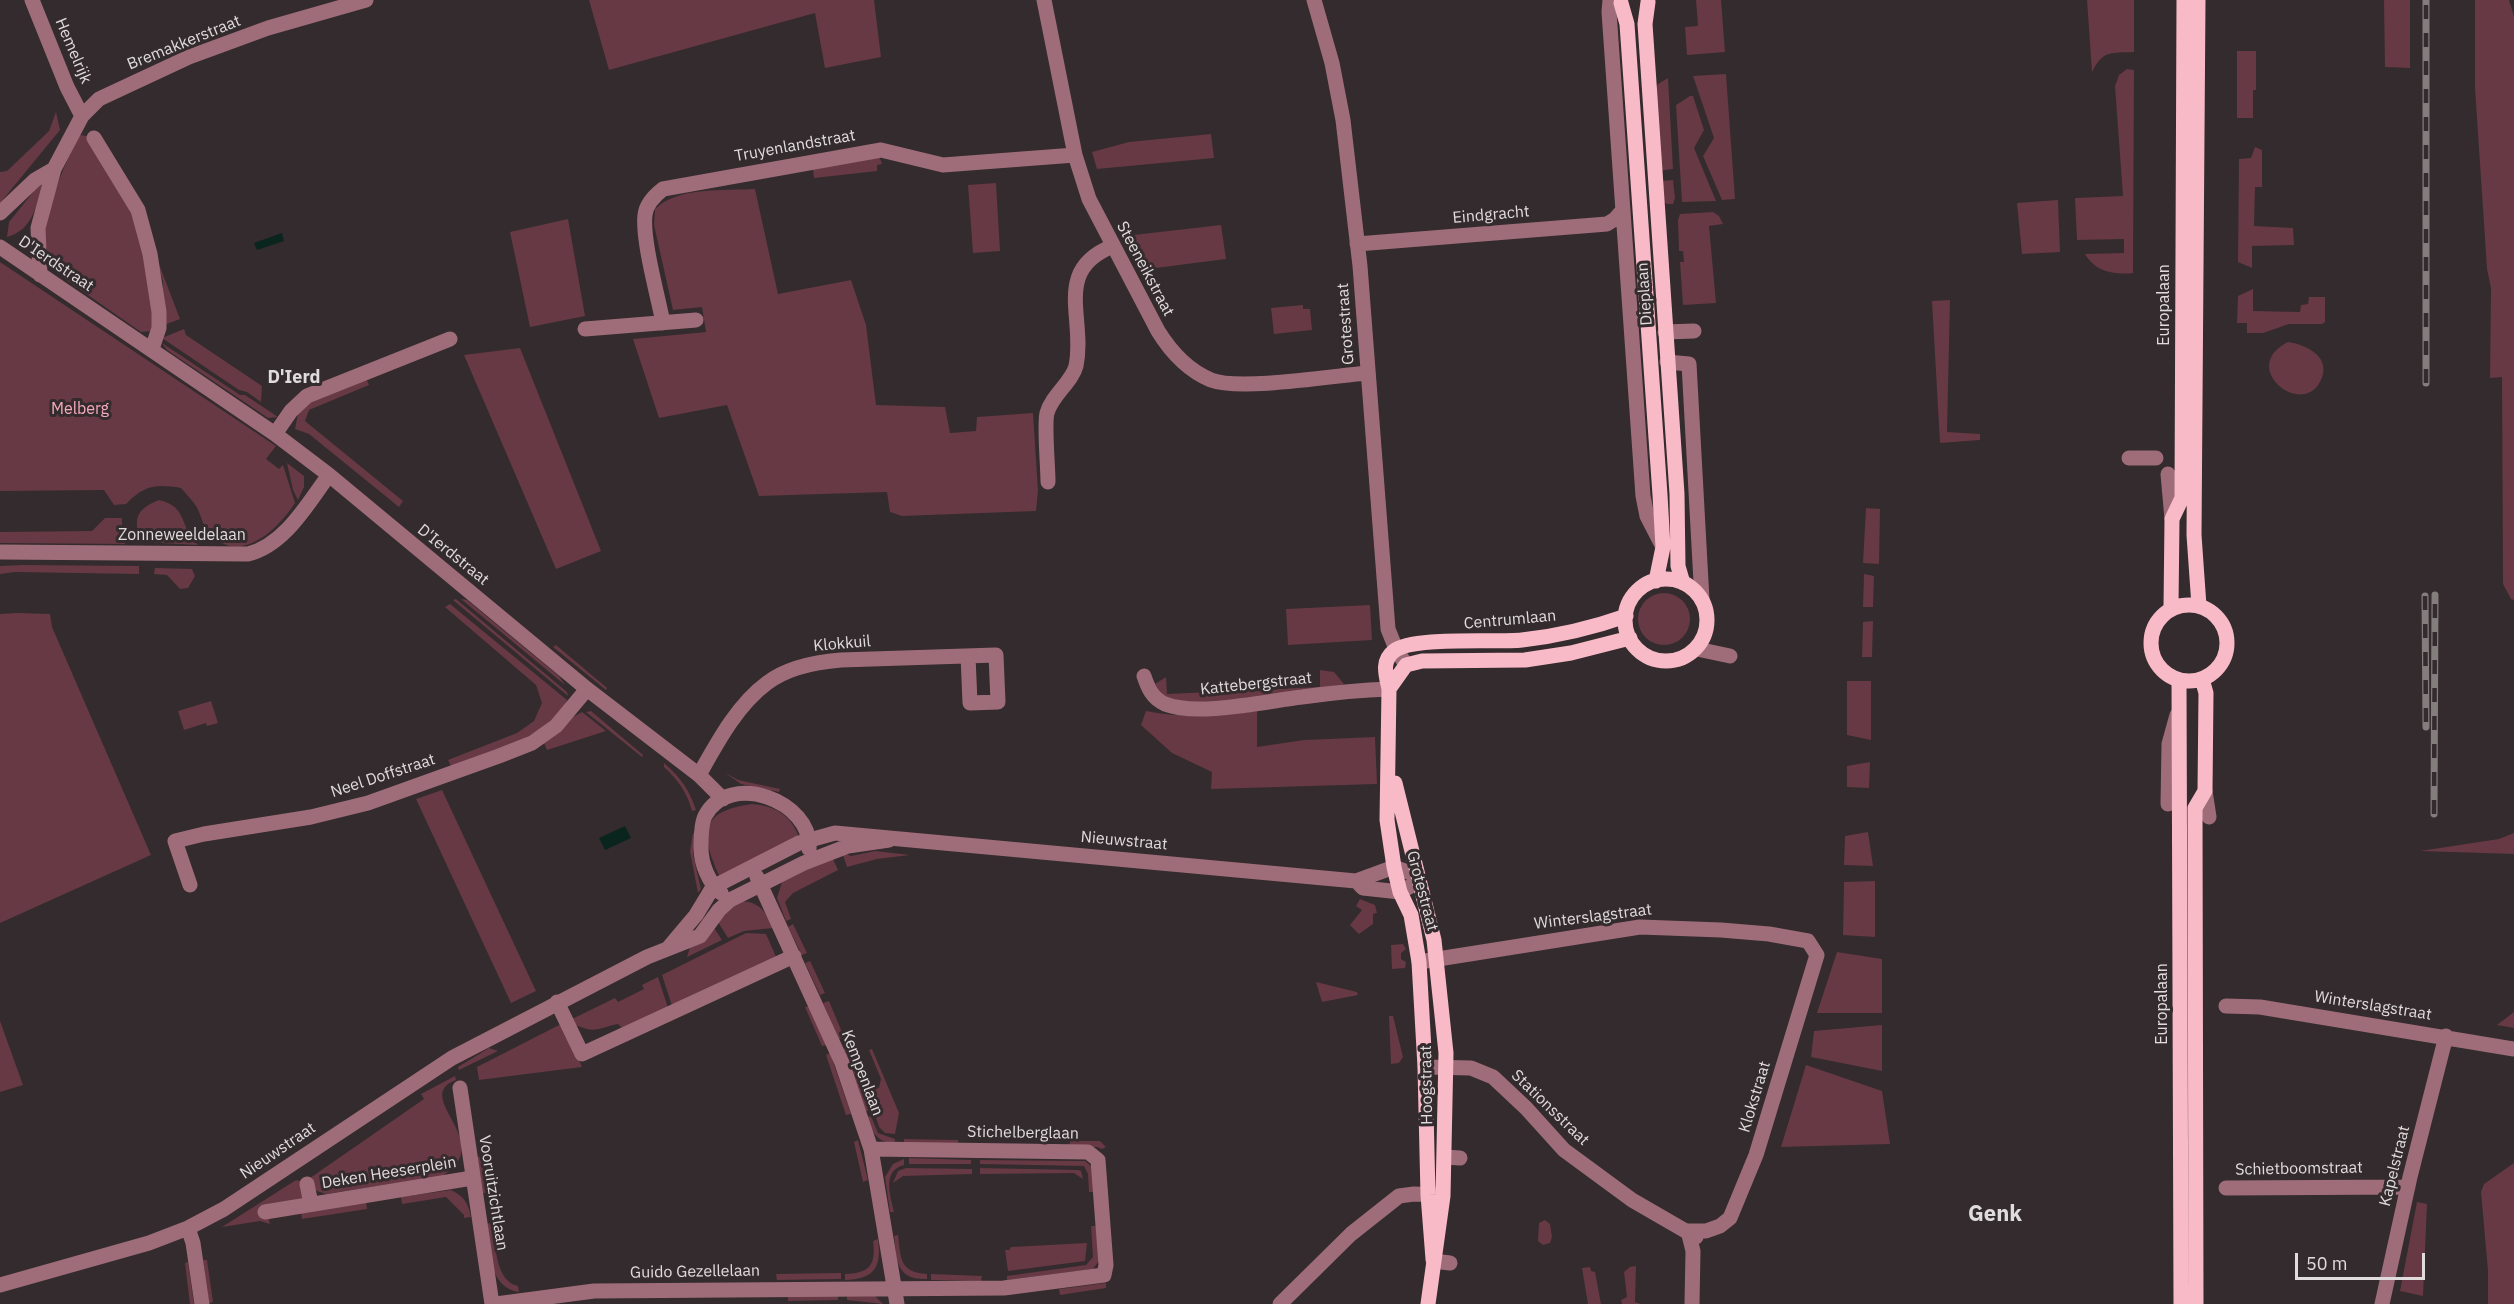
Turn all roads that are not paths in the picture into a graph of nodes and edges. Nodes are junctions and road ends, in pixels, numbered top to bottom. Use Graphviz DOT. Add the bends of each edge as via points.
graph roads {
  1 [pos="32,0"];
  2 [pos="366,0"];
  3 [pos="1044,0"];
  4 [pos="1314,0"];
  5 [pos="2184,0"];
  6 [pos="2198,0"];
  7 [pos="1616,1"];
  8 [pos="1649,1"];
  9 [pos="82,116"];
  10 [pos="94,138"];
  11 [pos="1075,155"];
  12 [pos="54,169"];
  13 [pos="1623,210"];
  14 [pos="0,213"];
  15 [pos="1357,244"];
  16 [pos="1113,246"];
  17 [pos="0,247"];
  18 [pos="40,275"];
  19 [pos="696,320"];
  20 [pos="663,323"];
  21 [pos="585,329"];
  22 [pos="1694,331"];
  23 [pos="1665,332"];
  24 [pos="450,339"];
  25 [pos="152,350"];
  26 [pos="1667,362"];
  27 [pos="1368,373"];
  28 [pos="275,434"];
  29 [pos="2129,458"];
  30 [pos="2156,458"];
  31 [pos="2168,474"];
  32 [pos="330,475"];
  33 [pos="1048,482"];
  34 [pos="2172,519"];
  35 [pos="1663,547"];
  36 [pos="0,552"];
  37 [pos="1656,581"];
  38 [pos="1683,583"];
  39 [pos="1702,600"];
  40 [pos="2199,606"];
  41 [pos="2171,607"];
  42 [pos="1626,616"];
  43 [pos="1630,638"];
  44 [pos="1396,649"];
  45 [pos="1697,649"];
  46 [pos="968,656"];
  47 [pos="1730,656"];
  48 [pos="1406,665"];
  49 [pos="1144,676"];
  50 [pos="2202,679"];
  51 [pos="2179,680"];
  52 [pos="587,689"];
  53 [pos="1389,689"];
  54 [pos="2180,704"];
  55 [pos="1390,758"];
  56 [pos="699,775"];
  57 [pos="2205,791"];
  58 [pos="723,799"];
  59 [pos="2168,804"];
  60 [pos="2209,817"];
  61 [pos="810,840"];
  62 [pos="889,840"];
  63 [pos="804,863"];
  64 [pos="752,867"];
  65 [pos="1394,867"];
  66 [pos="1417,878"];
  67 [pos="1356,881"];
  68 [pos="190,885"];
  69 [pos="761,885"];
  70 [pos="713,886"];
  71 [pos="1400,892"];
  72 [pos="730,900"];
  73 [pos="1808,941"];
  74 [pos="669,947"];
  75 [pos="794,956"];
  76 [pos="1436,959"];
  77 [pos="1419,962"];
  78 [pos="557,1002"];
  79 [pos="2226,1006"];
  80 [pos="2446,1036"];
  81 [pos="2514,1049"];
  82 [pos="1425,1067"];
  83 [pos="1446,1068"];
  84 [pos="460,1088"];
  85 [pos="871,1149"];
  86 [pos="472,1178"];
  87 [pos="307,1184"];
  88 [pos="2408,1186"];
  89 [pos="2226,1188"];
  90 [pos="1436,1195"];
  91 [pos="311,1204"];
  92 [pos="265,1212"];
  93 [pos="188,1227"];
  94 [pos="1688,1231"];
  95 [pos="1701,1241"];
  96 [pos="1433,1260"];
  97 [pos="1450,1263"];
  98 [pos="0,1285"];
  99 [pos="896,1287"];
  100 [pos="202,1304"];
  101 [pos="494,1304"];
  102 [pos="897,1304"];
  103 [pos="1281,1304"];
  104 [pos="1428,1304"];
  105 [pos="1692,1304"];
  106 [pos="2181,1304"];
  107 [pos="2196,1304"];
  108 [pos="2382,1304"];
  1 -- 9 [label="street, Hemelrijk"];
  2 -- 9 [label="street, Bremakkerstraat" via="268,28 189,57 99,99"];
  3 -- 11 [label="street, Steeneikstraat"];
  4 -- 15 [label="street, Grotestraat" via="1343,120"];
  5 -- 34 [label="main road, Europalaan" via="2182,498"];
  6 -- 40 [label="main road, Europalaan" via="2194,535"];
  7 -- 8 [label="main road, Dieplaan" via="1639,5"];
  7 -- 13 [label="street, Dieplaan" via="1609,12"];
  7 -- 35 [label="main road, Dieplaan" via="1627,24"];
  8 -- 23 [label="main road, Dieplaan" via="1645,24"];
  9 -- 12 [label="street, Bremakkerstraat"];
  10 -- 25 [label="street" via="138,210 159,312"];
  11 -- 16 [label="street, Steeneikstraat" via="1089,199"];
  11 -- 20 [label="street, Truyenlandstraat" via="943,165 881,150 663,189 651,198 645,213 645,230"];
  12 -- 14 [label="street, Bremakkerstraat" via="35,180"];
  12 -- 18 [label="street, Bremakkerstraat" via="38,228"];
  13 -- 15 [label="street, Eindgracht" via="1606,224"];
  13 -- 35 [label="street, Dieplaan" via="1642,496"];
  15 -- 27 [label="street, Grotestraat"];
  16 -- 27 [label="street, Steeneikstraat" via="1170,350 1193,371 1214,381 1242,384"];
  16 -- 33 [label="street" via="1098,253 1081,269 1074,286 1078,349 1075,369 1047,412"];
  17 -- 18 [label="street, D'Ierdstraat"];
  18 -- 25 [label="street, D'Ierdstraat"];
  19 -- 20 [label="street"];
  20 -- 21 [label="street"];
  22 -- 23 [label="street"];
  23 -- 26 [label="main road, Dieplaan"];
  24 -- 28 [label="street" via="307,396"];
  25 -- 28 [label="street, D'Ierdstraat"];
  26 -- 38 [label="main road, Dieplaan" via="1678,566"];
  26 -- 39 [label="street" via="1689,363"];
  27 -- 44 [label="street, Grotestraat" via="1388,629"];
  28 -- 32 [label="street, D'Ierdstraat"];
  29 -- 30 [label="street"];
  31 -- 34 [label="street"];
  32 -- 36 [label="street, Zonneweeldelaan" via="278,539 259,551"];
  32 -- 52 [label="street, D'Ierdstraat"];
  34 -- 41 [label="main road, Europalaan"];
  35 -- 37 [label="main road, Dieplaan"];
  37 -- 38 [label="main road"];
  37 -- 42 [label="main road" via="1636,593"];
  38 -- 39 [label="main road"];
  39 -- 45 [label="main road" via="1707,627"];
  40 -- 41 [label="main road"];
  40 -- 50 [label="main road" via="2218,618 2227,646 2223,660 2212,674"];
  41 -- 51 [label="main road" via="2154,627 2151,648 2160,668"];
  42 -- 43 [label="main road"];
  42 -- 44 [label="main road, Centrumlaan" via="1590,628 1520,640 1413,644"];
  43 -- 45 [label="main road" via="1639,651 1656,660 1676,660"];
  43 -- 48 [label="main road" via="1525,660 1422,661"];
  44 -- 48 [label="street, Grotestraat"];
  44 -- 53 [label="main road, Grotestraat" via="1384,668"];
  45 -- 47 [label="street"];
  46 -- 56 [label="street, Klokkuil" via="841,660 794,669 767,682 749,701 721,736"];
  48 -- 53 [label="main road"];
  49 -- 53 [label="street, Kattebergstraat" via="1150,693 1165,704 1194,709"];
  50 -- 51 [label="main road"];
  50 -- 57 [label="main road, Europalaan" via="2206,693"];
  51 -- 54 [label="main road, Europalaan"];
  52 -- 56 [label="street, D'Ierdstraat"];
  52 -- 68 [label="street, Neel Doffstraat" via="556,726 532,743 499,756 368,803 175,841"];
  53 -- 55 [label="main road, Grotestraat"];
  54 -- 59 [label="street, Europalaan" via="2169,744"];
  54 -- 106 [label="main road, Europalaan"];
  55 -- 65 [label="main road, Grotestraat" via="1387,820"];
  55 -- 66 [label="main road, Grotestraat"];
  56 -- 58 [label="street, D'Ierdstraat"];
  57 -- 60 [label="street, Europalaan"];
  57 -- 107 [label="main road, Europalaan" via="2195,808"];
  58 -- 61 [label="street" via="750,794 776,801 799,818"];
  58 -- 70 [label="street" via="705,817 702,838 701,852"];
  61 -- 62 [label="street, Nieuwstraat" via="835,833"];
  61 -- 63 [label="street"];
  61 -- 64 [label="street, Nieuwstraat"];
  62 -- 63 [label="street, Nieuwstraat" via="848,846"];
  62 -- 67 [label="street, Nieuwstraat"];
  63 -- 69 [label="street, Nieuwstraat"];
  64 -- 69 [label="street, Kempenlaan"];
  64 -- 70 [label="street, Nieuwstraat"];
  65 -- 66 [label="street"];
  65 -- 67 [label="street, Nieuwstraat"];
  65 -- 71 [label="main road, Grotestraat"];
  66 -- 71 [label="street"];
  66 -- 76 [label="main road, Grotestraat"];
  67 -- 71 [label="street, Nieuwstraat" via="1364,888"];
  69 -- 72 [label="street, Nieuwstraat"];
  69 -- 75 [label="street, Kempenlaan"];
  70 -- 72 [label="street"];
  70 -- 74 [label="street, Nieuwstraat" via="696,915"];
  71 -- 77 [label="main road, Grotestraat" via="1411,915"];
  72 -- 74 [label="street, Nieuwstraat" via="700,936"];
  73 -- 76 [label="street, Winterslagstraat" via="1769,934 1640,927"];
  73 -- 94 [label="street, Klokstraat" via="1817,955 1750,1171 1731,1218 1706,1231"];
  74 -- 78 [label="street, Nieuwstraat"];
  75 -- 78 [label="street" via="582,1054"];
  75 -- 85 [label="street, Kempenlaan" via="842,1063"];
  76 -- 77 [label="street, Winterslagstraat"];
  76 -- 83 [label="main road, Hoogstraat"];
  77 -- 82 [label="main road, Hoogstraat"];
  78 -- 93 [label="street, Nieuwstraat" via="452,1059 224,1209"];
  79 -- 80 [label="street, Winterslagstraat" via="2260,1006"];
  80 -- 81 [label="street, Winterslagstraat"];
  80 -- 88 [label="street, Kapelstraat"];
  82 -- 83 [label="street, Stationsstraat"];
  82 -- 90 [label="main road, Hoogstraat"];
  83 -- 90 [label="main road, Hoogstraat" via="1453,1157"];
  83 -- 94 [label="street, Stationsstraat" via="1471,1068 1493,1077 1564,1150 1632,1200"];
  84 -- 86 [label="street, Vooruitzichtlaan"];
  85 -- 99 [label="street, Kempenlaan"];
  85 -- 99 [label="street, Stichelberglaan" via="1088,1152 1098,1160 1104,1275 1004,1288"];
  86 -- 91 [label="street, Deken Heeserplein"];
  86 -- 101 [label="street, Vooruitzichtlaan"];
  87 -- 91 [label="street, Deken Heeserplein"];
  88 -- 89 [label="street, Schietboomstraat"];
  88 -- 108 [label="street, Kapelstraat"];
  90 -- 96 [label="main road"];
  90 -- 103 [label="street" via="1399,1196 1389,1203 1351,1234"];
  91 -- 92 [label="street, Deken Heeserplein"];
  93 -- 98 [label="street, Nieuwstraat" via="149,1243"];
  93 -- 100 [label="street"];
  94 -- 95 [label="street, Stationsstraat"];
  94 -- 105 [label="street" via="1694,1272"];
  96 -- 97 [label="street"];
  96 -- 104 [label="main road"];
  99 -- 101 [label="street, Guido Gezellelaan" via="594,1292"];
  99 -- 102 [label="street, Kempenlaan"];
}
